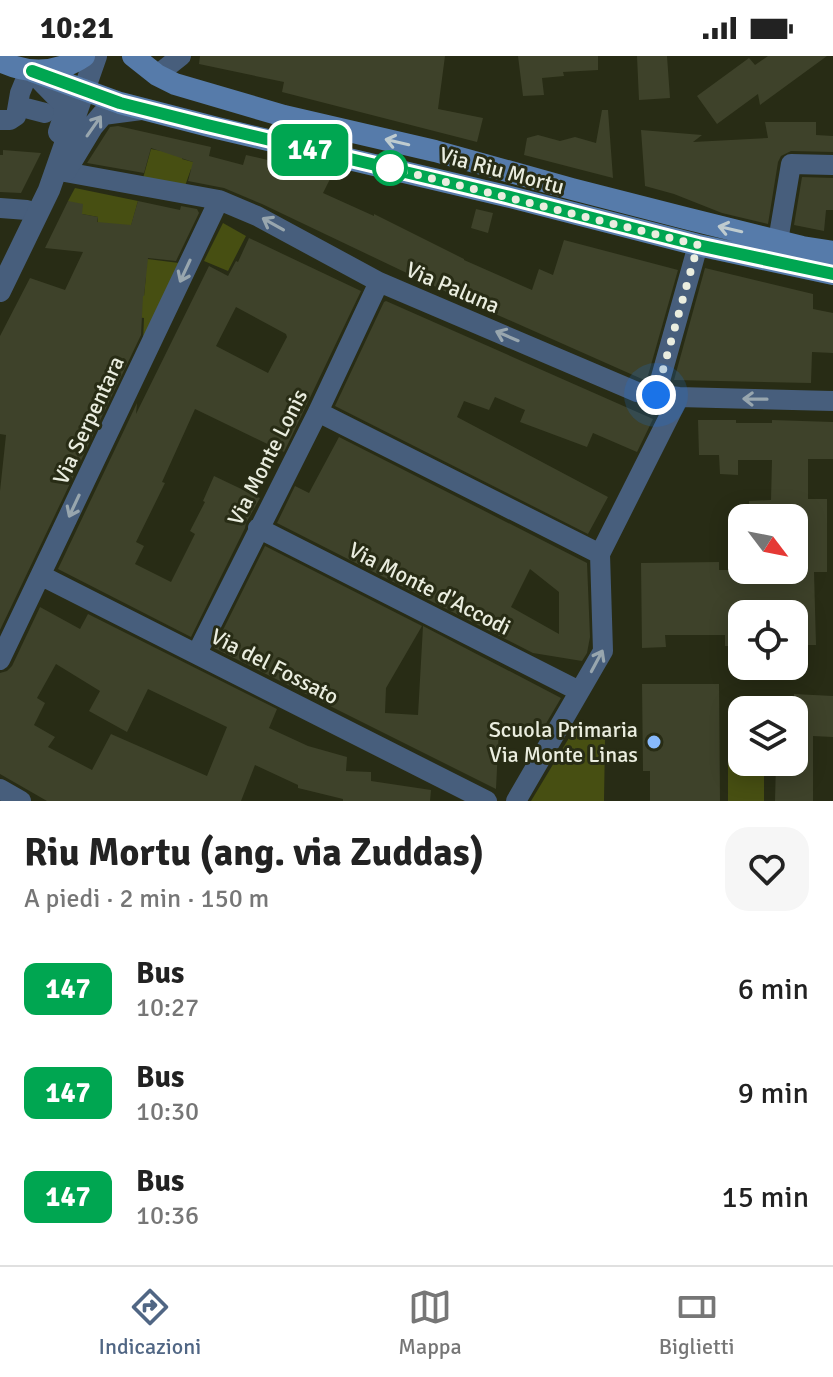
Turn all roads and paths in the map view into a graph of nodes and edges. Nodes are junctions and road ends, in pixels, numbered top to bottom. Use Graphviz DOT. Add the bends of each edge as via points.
graph roads {
  1 [pos="84,56"];
  2 [pos="96,56"];
  3 [pos="133,56"];
  4 [pos="181,56"];
  5 [pos="0,61"];
  6 [pos="31,71"];
  7 [pos="157,75"];
  8 [pos="84,89"];
  9 [pos="18,106"];
  10 [pos="142,109"];
  11 [pos="45,113"];
  12 [pos="0,120"];
  13 [pos="833,165"];
  14 [pos="65,172"];
  15 [pos="49,190"];
  16 [pos="219,200"];
  17 [pos="0,208"];
  18 [pos="27,210"];
  19 [pos="24,240"];
  20 [pos="778,241"];
  21 [pos="698,245"];
  22 [pos="833,252"];
  23 [pos="833,274"];
  24 [pos="379,282"];
  25 [pos="0,291"];
  26 [pos="656,395"];
  27 [pos="679,397"];
  28 [pos="833,401"];
  29 [pos="318,412"];
  30 [pos="258,528"];
  31 [pos="600,554"];
  32 [pos="42,576"];
  33 [pos="197,653"];
  34 [pos="0,660"];
  35 [pos="579,691"];
  36 [pos="0,789"];
  37 [pos="21,801"];
  38 [pos="487,801"];
  39 [pos="516,801"];
  1 -- 6 [label="main road" via="58,69"];
  2 -- 8 [label="street"];
  3 -- 7 [label="main road, Via Riu Mortu"];
  4 -- 7 [label="street"];
  5 -- 6 [label="main road, Via Riu Mortu"];
  6 -- 8 [label="main road, Via Riu Mortu"];
  6 -- 9 [label="street"];
  6 -- 18 [label="street" via="65,105 56,143"];
  20 -- 7 [label="main road, Via Riu Mortu, one-way" via="284,116"];
  8 -- 10 [label="main road, Via Riu Mortu"];
  8 -- 15 [label="street"];
  9 -- 11 [label="street"];
  9 -- 12 [label="street" via="16,116"];
  14 -- 10 [label="street, one-way" via="103,114"];
  10 -- 21 [label="main road, Via Riu Mortu"];
  13 -- 20 [label="street" via="791,164"];
  14 -- 15 [label="street"];
  14 -- 16 [label="street, Via Paluna"];
  15 -- 19 [label="street"];
  24 -- 16 [label="street, Via Paluna, one-way"];
  16 -- 32 [label="street, Via Serpentara, one-way"];
  17 -- 18 [label="street"];
  18 -- 19 [label="street"];
  19 -- 25 [label="street"];
  20 -- 22 [label="main road, Via Riu Mortu"];
  21 -- 23 [label="main road, Via Riu Mortu"];
  21 -- 26 [label="street"];
  26 -- 24 [label="street, Via Paluna, one-way" via="637,392"];
  24 -- 29 [label="street, Via Monte Lonis"];
  26 -- 27 [label="street, Via Paluna"];
  28 -- 27 [label="street, Via Paluna, one-way"];
  27 -- 31 [label="street"];
  29 -- 30 [label="street, Via Monte Lonis"];
  29 -- 31 [label="street"];
  30 -- 33 [label="street, Via Monte Lonis"];
  30 -- 35 [label="street, Via Monte d'Accodi"];
  35 -- 31 [label="street, one-way" via="603,651"];
  32 -- 33 [label="street, Via del Fossato"];
  32 -- 34 [label="street, Via Serpentara"];
  33 -- 38 [label="street, Via del Fossato"];
  35 -- 39 [label="street"];
  36 -- 37 [label="street"];
}
